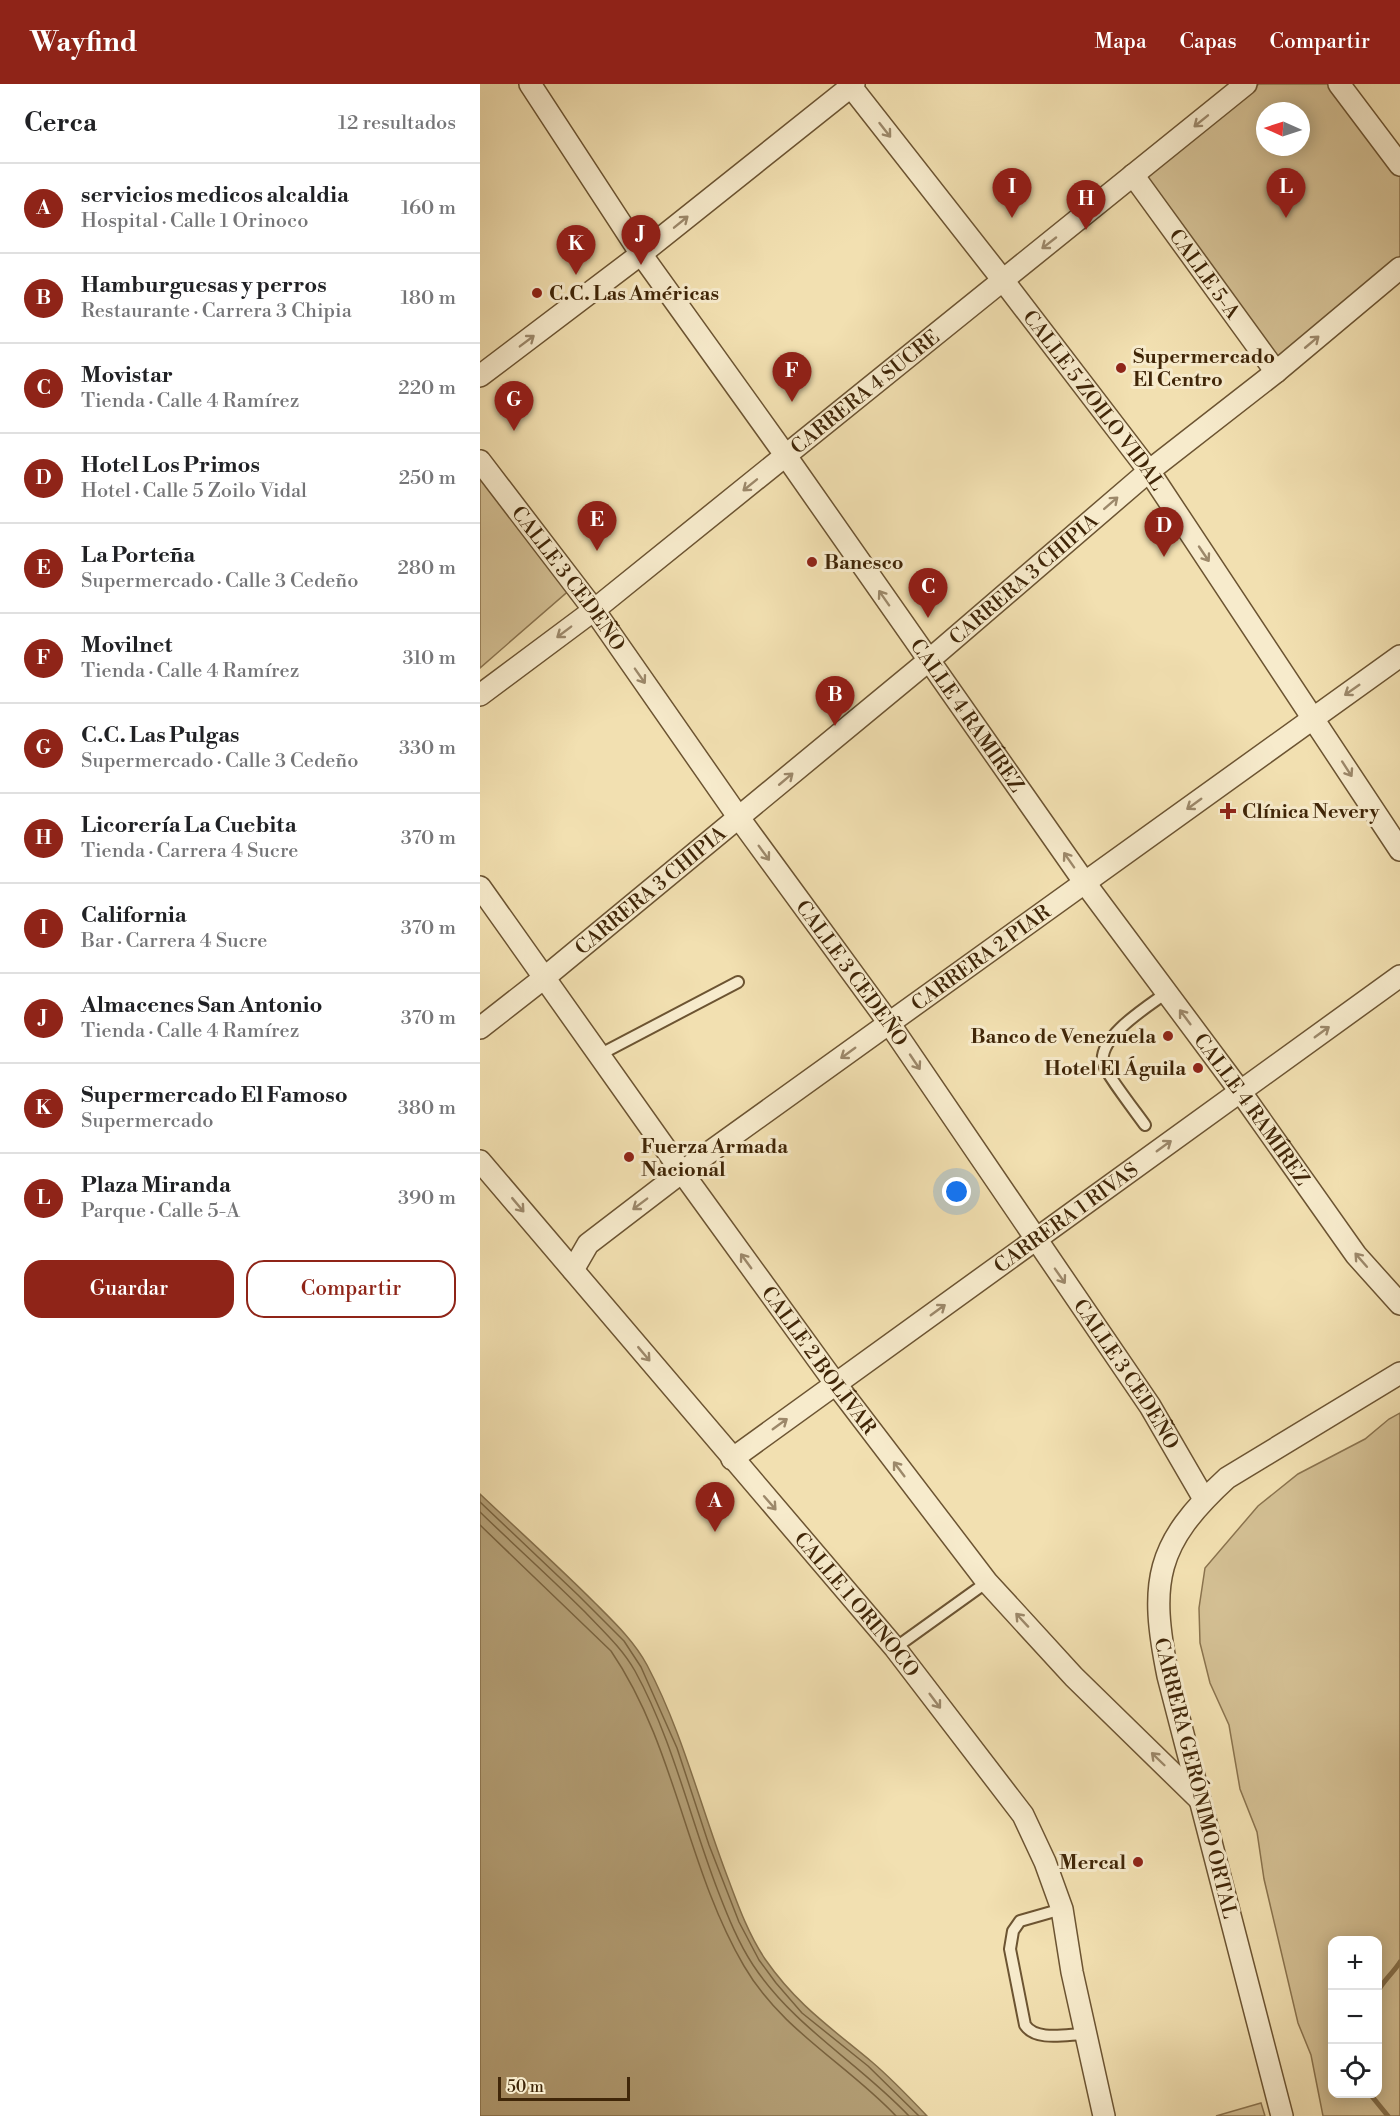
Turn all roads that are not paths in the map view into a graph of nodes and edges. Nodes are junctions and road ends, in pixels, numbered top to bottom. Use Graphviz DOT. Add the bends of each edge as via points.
graph roads {
  1 [pos="530,84"];
  2 [pos="1246,84"];
  3 [pos="1339,84"];
  4 [pos="852,85"];
  5 [pos="1400,165"];
  6 [pos="1133,176"];
  7 [pos="641,254"];
  8 [pos="1400,268"];
  9 [pos="1002,279"];
  10 [pos="1276,372"];
  11 [pos="480,376"];
  12 [pos="786,456"];
  13 [pos="480,461"];
  14 [pos="1149,471"];
  15 [pos="594,610"];
  16 [pos="1400,656"];
  17 [pos="928,661"];
  18 [pos="480,694"];
  19 [pos="1313,718"];
  20 [pos="739,818"];
  21 [pos="1400,850"];
  22 [pos="1085,883"];
  23 [pos="480,887"];
  24 [pos="1400,976"];
  25 [pos="544,978"];
  26 [pos="738,982"];
  27 [pos="1166,993"];
  28 [pos="889,1023"];
  29 [pos="480,1028"];
  30 [pos="598,1055"];
  31 [pos="1240,1091"];
  32 [pos="1145,1125"];
  33 [pos="480,1161"];
  34 [pos="682,1172"];
  35 [pos="1035,1240"];
  36 [pos="573,1270"];
  37 [pos="1400,1304"];
  38 [pos="1400,1373"];
  39 [pos="835,1383"];
  40 [pos="732,1458"];
  41 [pos="1204,1500"];
  42 [pos="987,1582"];
  43 [pos="896,1648"];
  44 [pos="1200,1800"];
  45 [pos="1062,1909"];
  46 [pos="1086,2034"];
  47 [pos="1104,2116"];
  48 [pos="1282,2116"];
  1 -- 7 [label="street, CALLE 4 RAMÍREZ"];
  2 -- 6 [label="street, CARRERA 4 SUCRE, one-way"];
  3 -- 5 [label="street"];
  7 -- 4 [label="street, one-way"];
  4 -- 9 [label="street, CALLE 5 ZOILO VIDAL, one-way"];
  6 -- 9 [label="street, CARRERA 4 SUCRE, one-way"];
  6 -- 10 [label="street, CALLE 5-A"];
  11 -- 7 [label="street, one-way"];
  7 -- 12 [label="street, CALLE 4 RAMÍREZ"];
  10 -- 8 [label="street, CARRERA 3 CHIPIA, one-way"];
  9 -- 12 [label="street, CARRERA 4 SUCRE"];
  9 -- 14 [label="street, CALLE 5 ZOILO VIDAL"];
  10 -- 14 [label="street, CARRERA 3 CHIPIA"];
  12 -- 15 [label="street, CARRERA 4 SUCRE, one-way"];
  17 -- 12 [label="street, CALLE 4 RAMÍREZ, one-way"];
  13 -- 15 [label="street, CALLE 3 CEDEÑO"];
  17 -- 14 [label="street, CARRERA 3 CHIPIA, one-way"];
  14 -- 19 [label="street, CALLE 5 ZOILO VIDAL, one-way"];
  15 -- 18 [label="street, CARRERA 4 SUCRE, one-way"];
  15 -- 20 [label="street, CALLE 3 CEDEÑO, one-way"];
  16 -- 19 [label="street, CARRERA 2 PIAR, one-way"];
  20 -- 17 [label="street, CARRERA 3 CHIPIA, one-way"];
  22 -- 17 [label="street, CALLE 4 RAMÍREZ, one-way"];
  19 -- 21 [label="street, CALLE 5 ZOILO VIDAL, one-way"];
  19 -- 22 [label="street, CARRERA 2 PIAR, one-way"];
  20 -- 25 [label="street, CARRERA 3 CHIPIA"];
  20 -- 28 [label="street, CALLE 3 CEDEÑO, one-way"];
  22 -- 27 [label="street, CALLE 4 RAMÍREZ"];
  22 -- 28 [label="street, CARRERA 2 PIAR"];
  23 -- 25 [label="street, CALLE 2 BOLÍVAR"];
  31 -- 24 [label="street, CARRERA 1 RIVAS, one-way"];
  25 -- 29 [label="street, CARRERA 3 CHIPIA"];
  25 -- 30 [label="street, CALLE 2 BOLÍVAR"];
  26 -- 30 [label="lane"];
  31 -- 27 [label="street, CALLE 4 RAMÍREZ, one-way"];
  27 -- 32 [label="lane" via="1110,1038 1103,1049 1103,1065"];
  28 -- 34 [label="street, CARRERA 2 PIAR, one-way"];
  28 -- 35 [label="street, CALLE 3 CEDEÑO, one-way"];
  30 -- 34 [label="street, CALLE 2 BOLÍVAR"];
  35 -- 31 [label="street, CARRERA 1 RIVAS, one-way"];
  37 -- 31 [label="street, CALLE 4 RAMÍREZ, one-way" via="1356,1255"];
  33 -- 36 [label="street, CALLE 1 ORINOCO, one-way"];
  34 -- 36 [label="street, CARRERA 2 PIAR, one-way" via="588,1244"];
  39 -- 34 [label="street, CALLE 2 BOLÍVAR, one-way"];
  39 -- 35 [label="street, CARRERA 1 RIVAS, one-way"];
  35 -- 41 [label="street, CALLE 3 CEDEÑO, one-way" via="1150,1406"];
  36 -- 40 [label="street, CALLE 1 ORINOCO, one-way"];
  38 -- 41 [label="street, CARRERA GERÓNIMO ORTAL" via="1227,1478"];
  40 -- 39 [label="street, CARRERA 1 RIVAS, one-way"];
  42 -- 39 [label="street, CALLE 2 BOLÍVAR, one-way"];
  40 -- 43 [label="street, CALLE 1 ORINOCO, one-way"];
  41 -- 44 [label="street, CARRERA GERÓNIMO ORTAL" via="1172,1544 1160,1579 1158,1614 1168,1676"];
  42 -- 43 [label="lane"];
  44 -- 42 [label="street, CALLE 2 BOLÍVAR, one-way" via="1074,1677"];
  43 -- 45 [label="street, CALLE 1 ORINOCO, one-way" via="1023,1815"];
  44 -- 48 [label="street, CARRERA GERÓNIMO ORTAL"];
  45 -- 46 [label="street, CALLE 1 ORINOCO"];
  45 -- 46 [label="lane" via="1020,1921 1013,1931 1010,1949 1029,2031 1037,2035"];
  46 -- 47 [label="street, CALLE 1 ORINOCO"];
}
